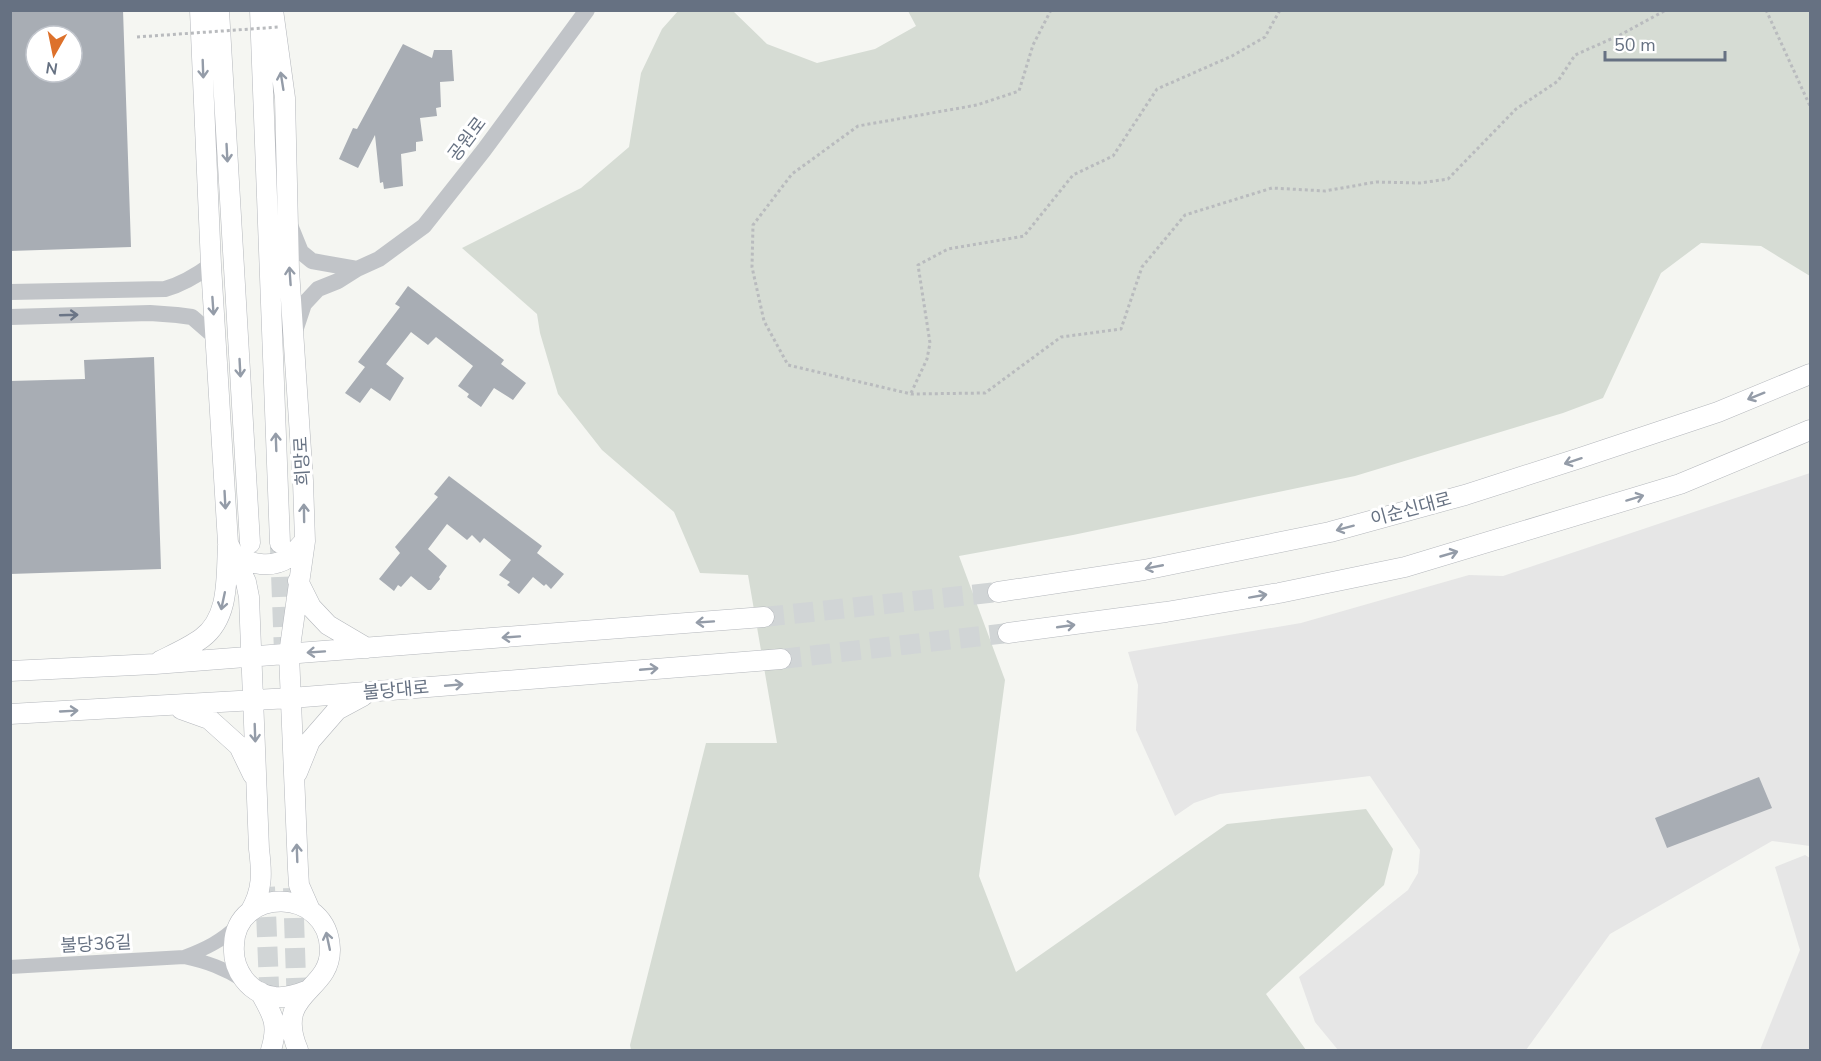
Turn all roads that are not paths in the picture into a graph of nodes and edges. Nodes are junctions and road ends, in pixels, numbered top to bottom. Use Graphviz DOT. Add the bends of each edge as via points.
graph roads {
  1 [pos="200,10"];
  2 [pos="219,10"];
  3 [pos="260,10"];
  4 [pos="587,10"];
  5 [pos="276,19"];
  6 [pos="287,218"];
  7 [pos="211,265"];
  8 [pos="357,269"];
  9 [pos="10,292"];
  10 [pos="10,317"];
  11 [pos="294,334"];
  12 [pos="215,337"];
  13 [pos="1810,374"];
  14 [pos="1810,430"];
  15 [pos="305,541"];
  16 [pos="250,543"];
  17 [pos="280,543"];
  18 [pos="231,549"];
  19 [pos="298,581"];
  20 [pos="998,592"];
  21 [pos="764,617"];
  22 [pos="1008,633"];
  23 [pos="367,648"];
  24 [pos="289,654"];
  25 [pos="252,657"];
  26 [pos="781,659"];
  27 [pos="155,664"];
  28 [pos="10,671"];
  29 [pos="370,692"];
  30 [pos="291,698"];
  31 [pos="254,701"];
  32 [pos="170,705"];
  33 [pos="10,714"];
  34 [pos="294,778"];
  35 [pos="257,782"];
  36 [pos="310,910"];
  37 [pos="245,918"];
  38 [pos="184,957"];
  39 [pos="10,967"];
  40 [pos="253,988"];
  41 [pos="306,991"];
  42 [pos="271,1050"];
  43 [pos="298,1050"];
  1 -- 7 [label="main road, one-way"];
  2 -- 16 [label="main road, one-way"];
  17 -- 3 [label="main road, one-way"];
  4 -- 8 [label="street, 공원로" via="424,226 379,259"];
  6 -- 5 [label="main road, 희망로, one-way" via="285,98"];
  6 -- 8 [label="street" via="301,252 312,261"];
  11 -- 6 [label="main road, 희망로, one-way"];
  7 -- 9 [label="street" via="194,278 165,289"];
  7 -- 12 [label="main road, one-way"];
  8 -- 11 [label="street, 공원로" via="318,289 304,304"];
  10 -- 12 [label="street, one-way" via="150,313 192,317"];
  15 -- 11 [label="main road, 희망로, one-way"];
  12 -- 18 [label="main road, one-way"];
  13 -- 20 [label="main road, 이순신대로, one-way" via="1718,412 1591,455 1341,529 1144,570"];
  22 -- 14 [label="main road, one-way" via="1279,593 1405,567 1680,484"];
  15 -- 18 [label="main road" via="278,562 246,562"];
  15 -- 19 [label="main road, 희망로"];
  18 -- 25 [label="main road" via="249,597"];
  18 -- 27 [label="main road, one-way" via="219,619 203,638"];
  19 -- 23 [label="main road" via="311,607 328,625"];
  19 -- 24 [label="main road, 희망로"];
  21 -- 23 [label="main road, one-way"];
  23 -- 24 [label="main road, one-way"];
  24 -- 25 [label="main road"];
  24 -- 30 [label="main road, 희망로"];
  25 -- 27 [label="main road"];
  25 -- 31 [label="main road"];
  29 -- 26 [label="main road, 불당대로, one-way"];
  27 -- 28 [label="main road"];
  29 -- 30 [label="main road, 불당대로"];
  29 -- 34 [label="main road" via="337,710 310,741"];
  30 -- 31 [label="main road, 불당대로"];
  30 -- 34 [label="main road, 희망로"];
  31 -- 32 [label="main road, 불당대로"];
  31 -- 35 [label="main road, one-way"];
  33 -- 32 [label="main road, 불당대로, one-way"];
  32 -- 35 [label="main road" via="208,719 238,746"];
  36 -- 34 [label="main road, 희망로, one-way" via="299,885"];
  35 -- 37 [label="main road" via="261,886"];
  36 -- 37 [label="main road" via="296,902 280,900 264,904"];
  41 -- 36 [label="main road, one-way" via="323,974 330,951 328,935"];
  37 -- 38 [label="street, 불당36길" via="226,937"];
  37 -- 40 [label="main road" via="234,939 233,954 237,970"];
  38 -- 39 [label="street, 불당36길"];
  38 -- 40 [label="street, 불당36길" via="227,970"];
  40 -- 41 [label="main road" via="275,997"];
  40 -- 42 [label="main road" via="274,1016"];
  41 -- 43 [label="main road" via="292,1015"];
}
